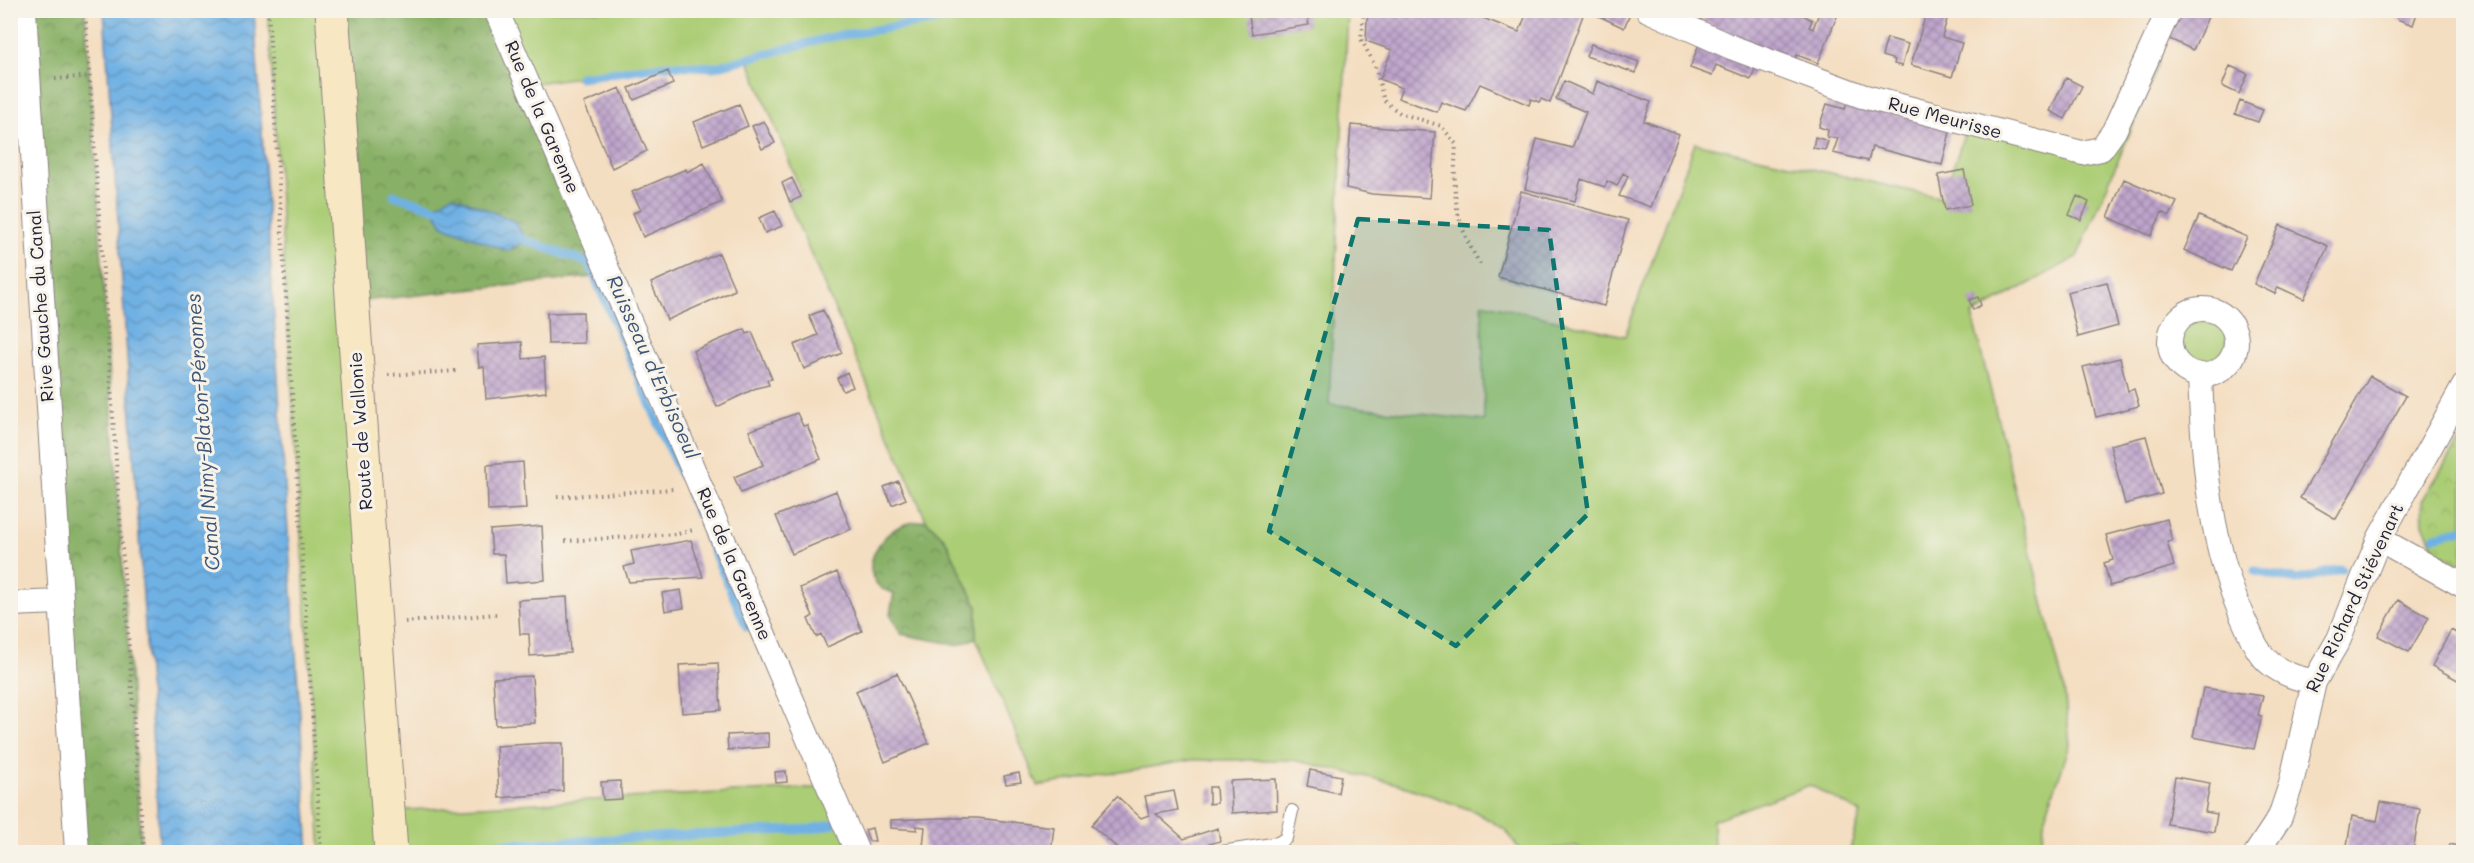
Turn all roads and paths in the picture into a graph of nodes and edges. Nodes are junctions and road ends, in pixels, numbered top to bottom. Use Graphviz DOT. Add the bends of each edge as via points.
graph roads {
  1 [pos="24,10"];
  2 [pos="86,10"];
  3 [pos="268,10"];
  4 [pos="496,10"];
  5 [pos="1364,10"];
  6 [pos="1648,10"];
  7 [pos="2169,10"];
  8 [pos="335,18"];
  9 [pos="90,76"];
  10 [pos="28,81"];
  11 [pos="1480,264"];
  12 [pos="457,371"];
  13 [pos="2200,375"];
  14 [pos="357,377"];
  15 [pos="2463,386"];
  16 [pos="701,487"];
  17 [pos="557,497"];
  18 [pos="716,523"];
  19 [pos="2379,539"];
  20 [pos="565,541"];
  21 [pos="2463,586"];
  22 [pos="60,602"];
  23 [pos="10,604"];
  24 [pos="497,614"];
  25 [pos="375,624"];
  26 [pos="2314,682"];
  27 [pos="1292,811"];
  28 [pos="77,852"];
  29 [pos="142,852"];
  30 [pos="321,852"];
  31 [pos="391,852"];
  32 [pos="857,852"];
  33 [pos="1222,852"];
  34 [pos="2257,852"];
  1 -- 10 [label="street, Rive Gauche du Canal"];
  2 -- 9 [label="path"];
  3 -- 30 [label="path"];
  4 -- 16 [label="street, Rue de la Garenne"];
  5 -- 11 [label="path" via="1361,39 1375,66 1384,101 1400,113 1441,126 1456,144 1456,209 1463,237"];
  6 -- 7 [label="street, Rue Meurisse" via="1731,47 1862,96 2082,153 2101,149 2114,131"];
  8 -- 14 [label="main road, Route de Wallonie"];
  9 -- 10 [label="path"];
  9 -- 29 [label="path"];
  10 -- 22 [label="street, Rive Gauche du Canal"];
  12 -- 14 [label="path"];
  13 -- 26 [label="street" via="2202,441 2213,520 2236,604 2258,650 2270,664 2287,675"];
  14 -- 25 [label="main road, Route de Wallonie"];
  15 -- 19 [label="street, Rue Richard Stiévenart"];
  16 -- 17 [label="path"];
  16 -- 18 [label="street, Rue de la Garenne"];
  18 -- 20 [label="path" via="678,534"];
  18 -- 32 [label="street, Rue de la Garenne"];
  19 -- 21 [label="street"];
  19 -- 26 [label="street, Rue Richard Stiévenart" via="2339,639"];
  22 -- 23 [label="street"];
  22 -- 28 [label="street, Rive Gauche du Canal"];
  24 -- 25 [label="path"];
  25 -- 31 [label="main road, Route de Wallonie"];
  26 -- 34 [label="street, Rue Richard Stiévenart" via="2280,817"];
  27 -- 33 [label="lane" via="1286,838 1278,843"];
}
